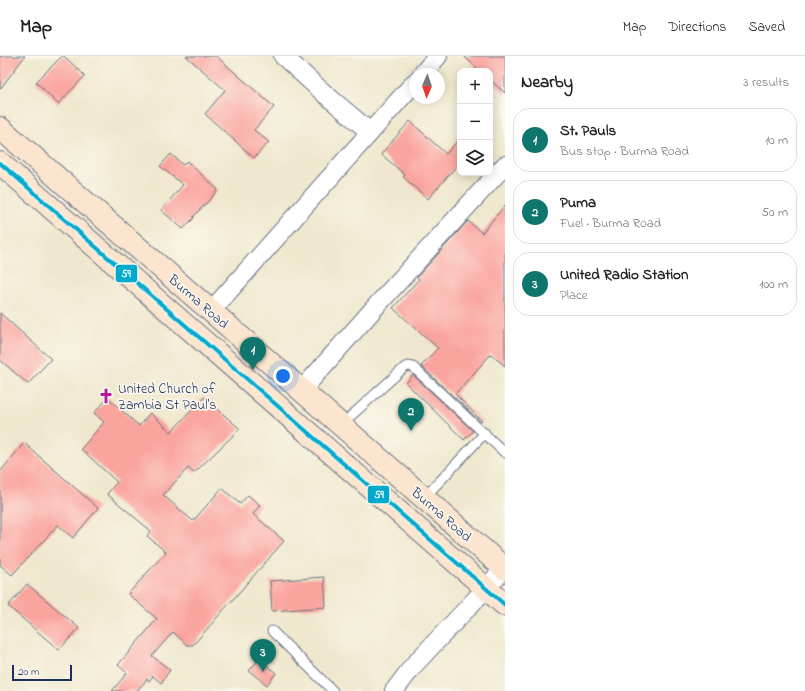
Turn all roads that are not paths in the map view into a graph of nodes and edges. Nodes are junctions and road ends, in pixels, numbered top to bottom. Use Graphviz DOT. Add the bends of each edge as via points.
graph roads {
  1 [pos="283,56"];
  2 [pos="438,56"];
  3 [pos="427,68"];
  4 [pos="409,89"];
  5 [pos="0,128"];
  6 [pos="370,132"];
  7 [pos="0,163"];
  8 [pos="505,165"];
  9 [pos="211,311"];
  10 [pos="301,391"];
  11 [pos="341,425"];
  12 [pos="485,433"];
  13 [pos="505,453"];
  14 [pos="424,498"];
  15 [pos="505,568"];
  16 [pos="486,588"];
  17 [pos="505,605"];
  18 [pos="272,631"];
  19 [pos="333,691"];
  20 [pos="394,691"];
  1 -- 6 [label="street"];
  2 -- 3 [label="street"];
  4 -- 6 [label="street"];
  5 -- 9 [label="main road, Burma Road"];
  6 -- 9 [label="street"];
  7 -- 16 [label="main road, Burma Road"];
  8 -- 10 [label="street"];
  9 -- 10 [label="main road, Burma Road"];
  10 -- 11 [label="main road, Burma Road"];
  11 -- 12 [label="lane" via="405,367 414,366"];
  11 -- 14 [label="main road, Burma Road"];
  12 -- 13 [label="lane"];
  12 -- 14 [label="lane"];
  14 -- 15 [label="main road, Burma Road"];
  15 -- 16 [label="street"];
  16 -- 17 [label="main road, Burma Road"];
  16 -- 20 [label="street" via="413,666"];
  18 -- 19 [label="lane"];
}
